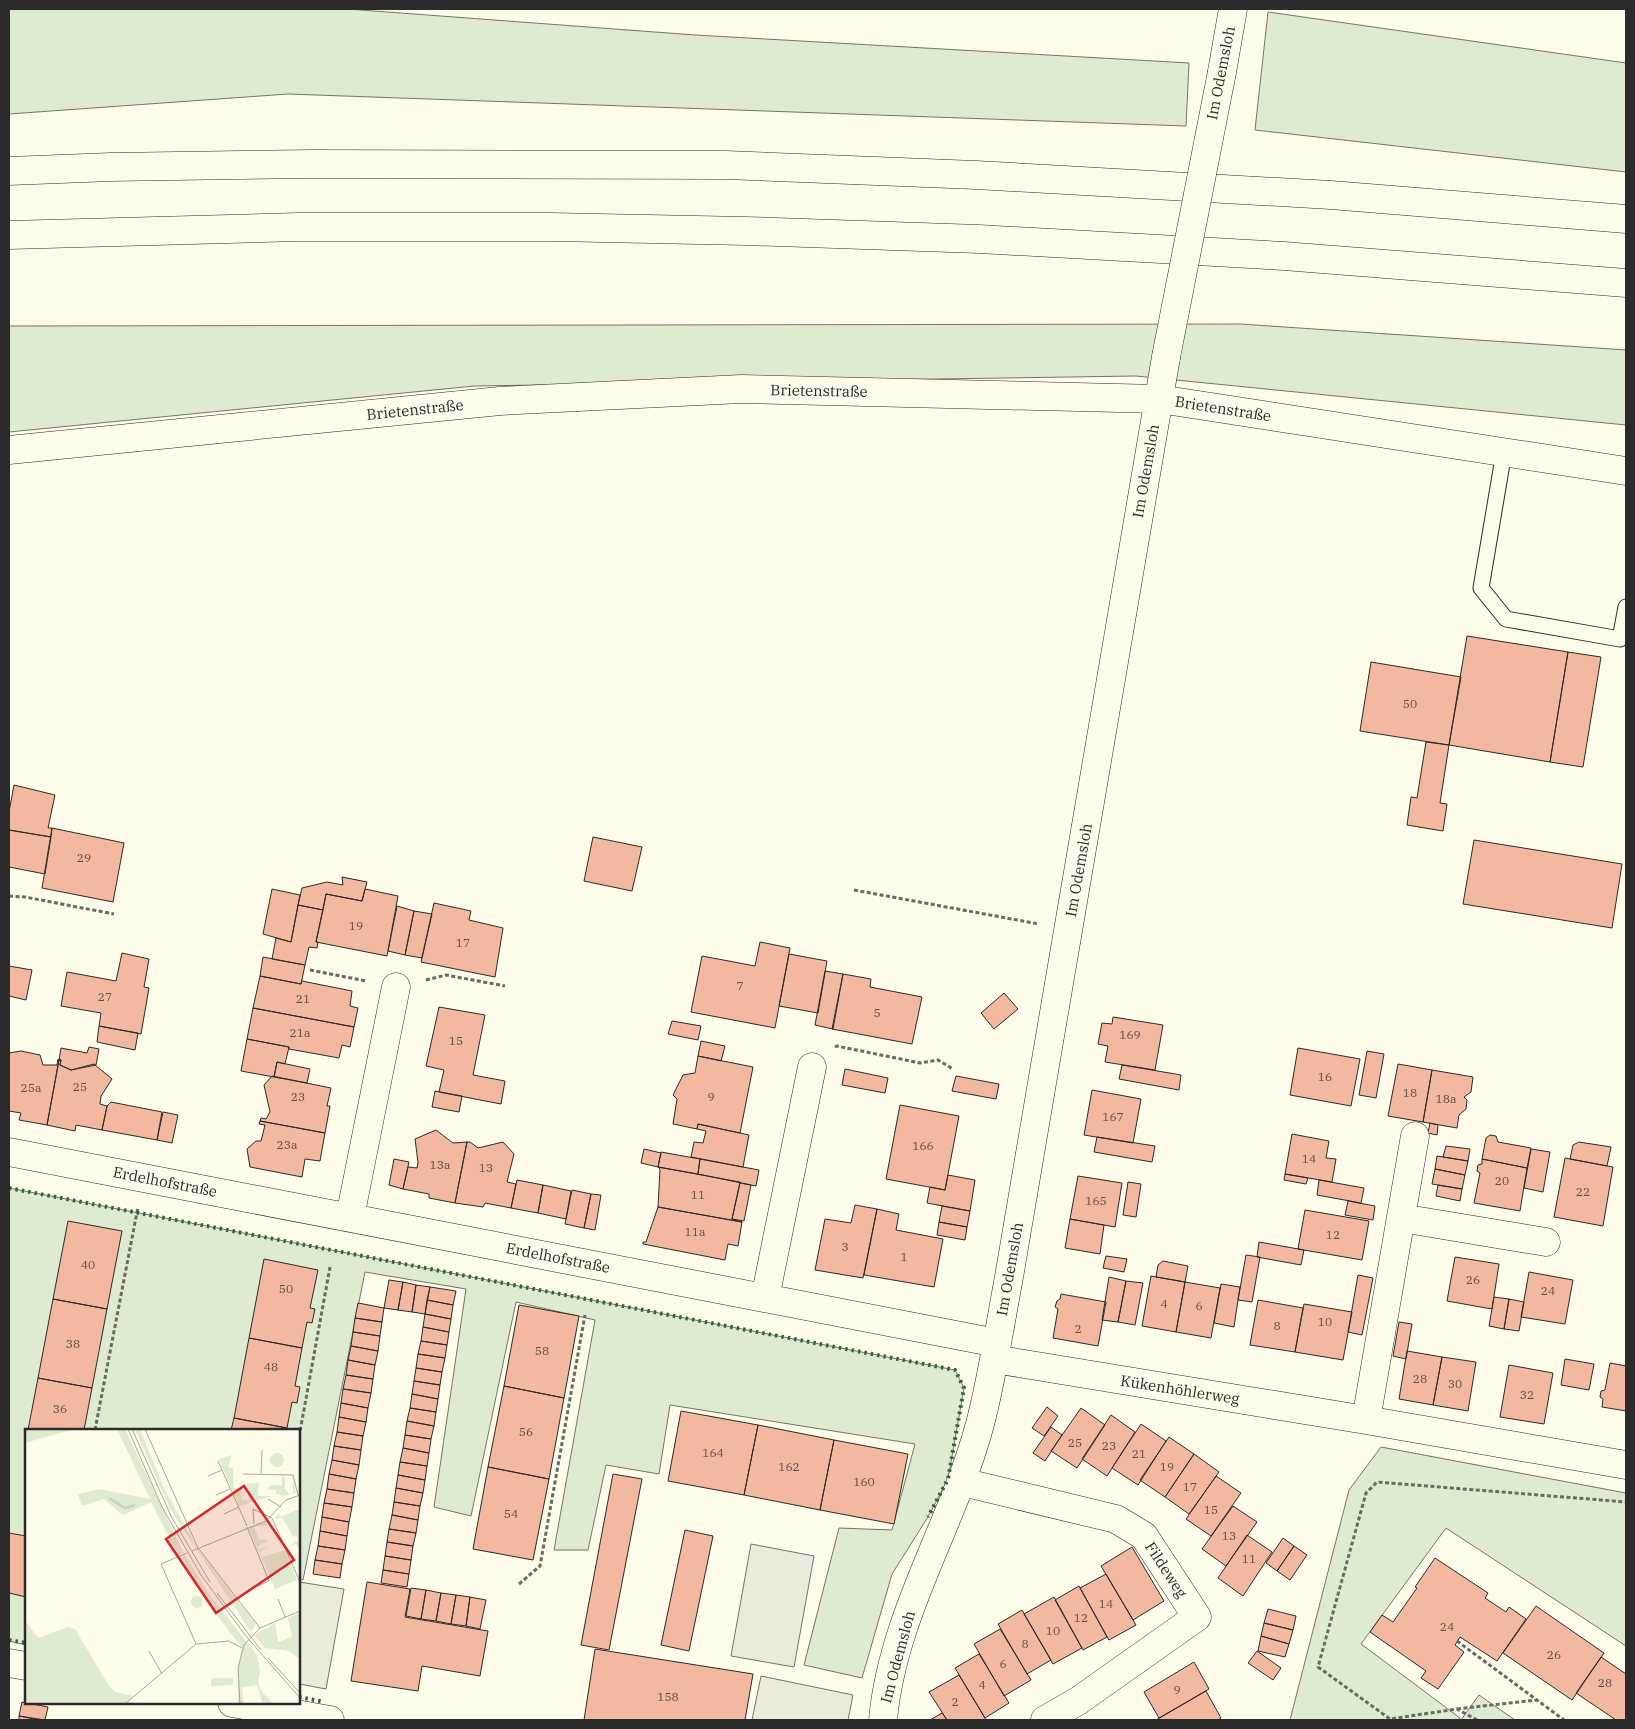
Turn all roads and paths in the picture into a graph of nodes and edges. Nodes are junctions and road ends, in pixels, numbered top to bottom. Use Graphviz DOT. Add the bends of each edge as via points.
graph roads {
  1 [pos="1233,9"];
  2 [pos="9,171"];
  3 [pos="1626,219"];
  4 [pos="9,235"];
  5 [pos="1626,284"];
  6 [pos="1158,399"];
  7 [pos="9,450"];
  8 [pos="1504,452"];
  9 [pos="1626,471"];
  10 [pos="1626,608"];
  11 [pos="854,890"];
  12 [pos="9,896"];
  13 [pos="114,914"];
  14 [pos="1068,930"];
  15 [pos="310,970"];
  16 [pos="504,986"];
  17 [pos="396,987"];
  18 [pos="812,1067"];
  19 [pos="953,1069"];
  20 [pos="1415,1136"];
  21 [pos="9,1152"];
  22 [pos="139,1205"];
  23 [pos="350,1217"];
  24 [pos="1401,1218"];
  25 [pos="1546,1242"];
  26 [pos="330,1267"];
  27 [pos="766,1298"];
  28 [pos="585,1316"];
  29 [pos="996,1351"];
  30 [pos="1366,1420"];
  31 [pos="96,1429"];
  32 [pos="300,1432"];
  33 [pos="1626,1465"];
  34 [pos="962,1482"];
  35 [pos="1626,1502"];
  36 [pos="519,1584"];
  37 [pos="1457,1641"];
  38 [pos="9,1663"];
  39 [pos="25,1666"];
  40 [pos="1536,1700"];
  41 [pos="238,1704"];
  42 [pos="1457,1709"];
  43 [pos="1084,1711"];
  44 [pos="330,1720"];
  45 [pos="883,1720"];
  46 [pos="1045,1720"];
  47 [pos="1477,1720"];
  48 [pos="1564,1720"];
  1 -- 6 [label="main road, Im Odemsloh, bridge"];
  2 -- 3 [label="main road" via="310,164 726,165 966,174 1321,194"];
  4 -- 5 [label="main road" via="298,226 746,231 979,239 1274,255"];
  6 -- 7 [label="main road, Brietenstraße" via="741,389 500,401"];
  6 -- 8 [label="main road, Brietenstraße"];
  6 -- 14 [label="main road, Im Odemsloh"];
  8 -- 9 [label="main road, Brietenstraße"];
  8 -- 10 [label="lane" via="1481,588 1506,619 1620,639"];
  11 -- 14 [label="path"];
  12 -- 13 [label="path"];
  14 -- 29 [label="main road, Im Odemsloh"];
  15 -- 17 [label="path"];
  16 -- 17 [label="path" via="446,975"];
  17 -- 23 [label="main road"];
  18 -- 19 [label="path" via="837,1046 920,1064 938,1060"];
  18 -- 27 [label="main road"];
  20 -- 24 [label="main road"];
  21 -- 23 [label="main road, Erdelhofstraße"];
  22 -- 31 [label="path"];
  23 -- 27 [label="main road, Erdelhofstraße"];
  24 -- 25 [label="main road"];
  24 -- 30 [label="main road"];
  26 -- 32 [label="path"];
  27 -- 29 [label="main road, Erdelhofstraße"];
  28 -- 36 [label="path" via="540,1566"];
  29 -- 30 [label="main road, Kükenhöhlerweg"];
  29 -- 34 [label="main road, Im Odemsloh" via="984,1410"];
  30 -- 33 [label="main road, Kükenhöhlerweg"];
  34 -- 43 [label="main road, Fildeweg" via="1116,1519 1144,1536 1197,1617"];
  34 -- 45 [label="main road, Im Odemsloh" via="926,1566 898,1645 885,1695"];
  35 -- 42 [label="path" via="1377,1482 1366,1493 1318,1668 1390,1719"];
  37 -- 40 [label="path"];
  38 -- 39 [label="main road"];
  40 -- 42 [label="path"];
  40 -- 48 [label="path"];
  41 -- 44 [label="main road"];
  42 -- 47 [label="path"];
  43 -- 46 [label="main road, Fildeweg"];
}
